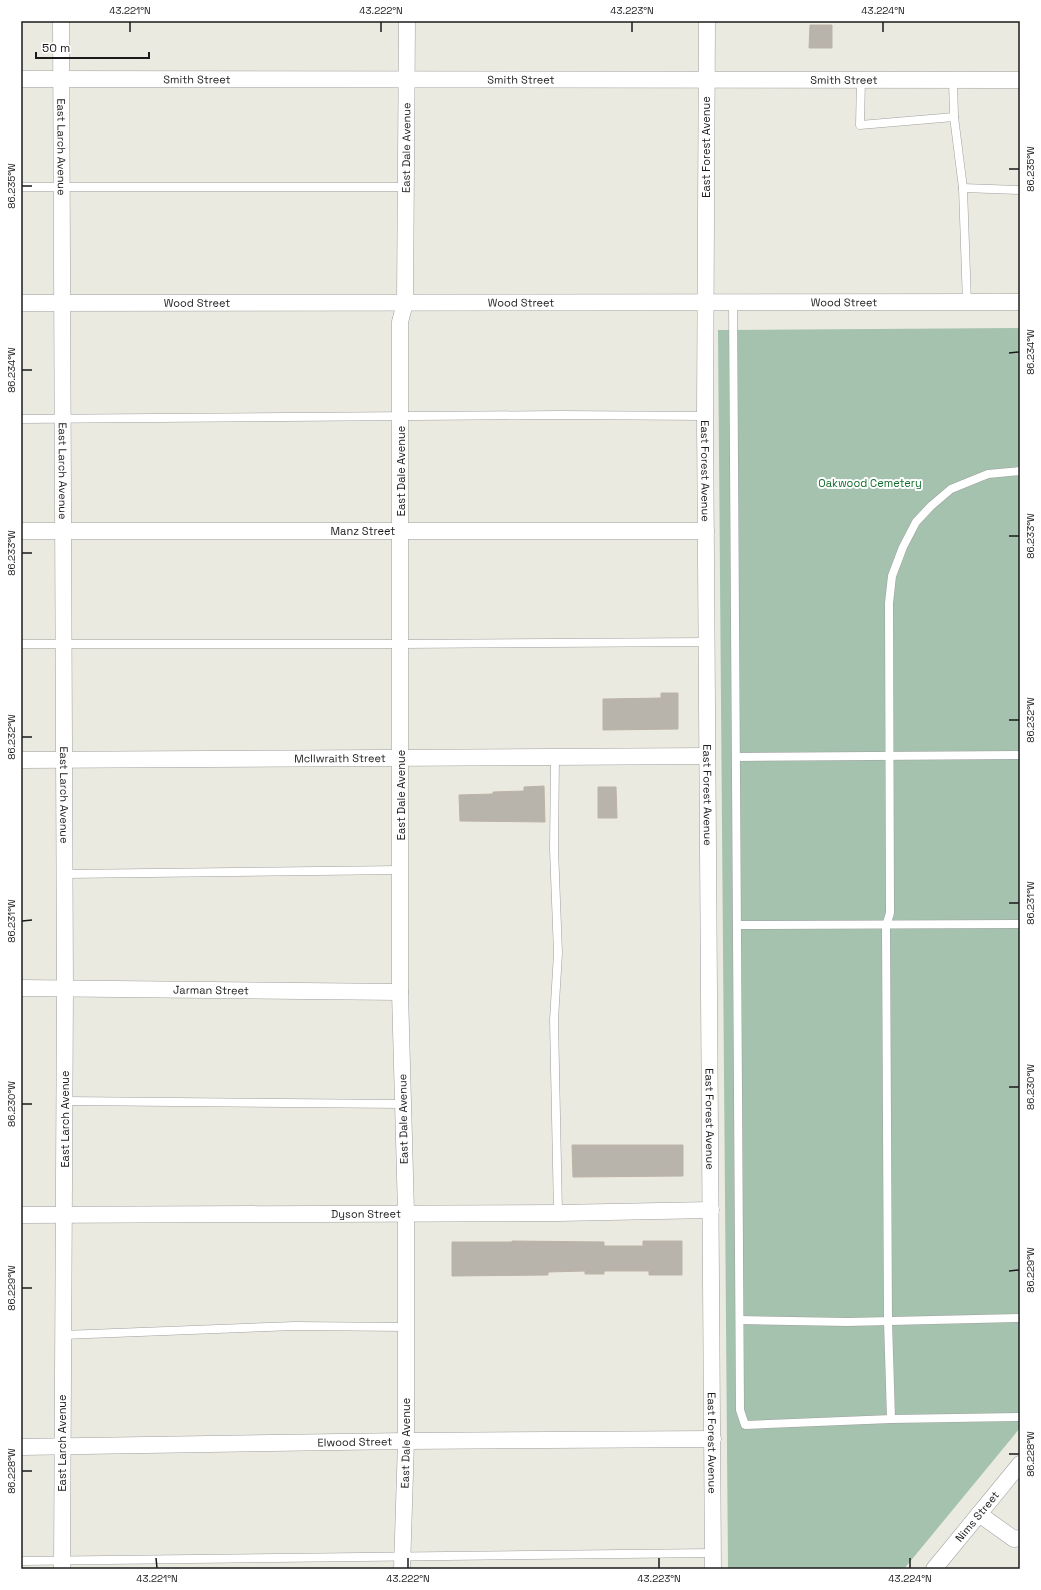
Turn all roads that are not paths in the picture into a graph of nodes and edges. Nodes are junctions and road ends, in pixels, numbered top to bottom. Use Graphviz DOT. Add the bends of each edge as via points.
graph roads {
  1 [pos="61,21"];
  2 [pos="407,21"];
  3 [pos="707,21"];
  4 [pos="407,78"];
  5 [pos="21,79"];
  6 [pos="62,79"];
  7 [pos="706,79"];
  8 [pos="862,79"];
  9 [pos="953,80"];
  10 [pos="1020,80"];
  11 [pos="954,117"];
  12 [pos="21,187"];
  13 [pos="406,187"];
  14 [pos="62,188"];
  15 [pos="963,188"];
  16 [pos="1020,190"];
  17 [pos="705,301"];
  18 [pos="733,302"];
  19 [pos="1020,302"];
  20 [pos="21,303"];
  21 [pos="63,303"];
  22 [pos="405,303"];
  23 [pos="966,303"];
  24 [pos="705,416"];
  25 [pos="400,417"];
  26 [pos="21,419"];
  27 [pos="64,419"];
  28 [pos="1020,471"];
  29 [pos="21,531"];
  30 [pos="64,531"];
  31 [pos="706,531"];
  32 [pos="401,532"];
  33 [pos="707,642"];
  34 [pos="64,643"];
  35 [pos="21,644"];
  36 [pos="401,644"];
  37 [pos="1020,755"];
  38 [pos="707,756"];
  39 [pos="889,756"];
  40 [pos="555,757"];
  41 [pos="736,757"];
  42 [pos="401,759"];
  43 [pos="21,760"];
  44 [pos="64,760"];
  45 [pos="401,870"];
  46 [pos="65,874"];
  47 [pos="1020,924"];
  48 [pos="737,925"];
  49 [pos="886,926"];
  50 [pos="21,988"];
  51 [pos="65,988"];
  52 [pos="400,992"];
  53 [pos="65,1101"];
  54 [pos="403,1104"];
  55 [pos="711,1210"];
  56 [pos="406,1212"];
  57 [pos="558,1213"];
  58 [pos="21,1215"];
  59 [pos="65,1215"];
  60 [pos="1020,1318"];
  61 [pos="740,1320"];
  62 [pos="888,1321"];
  63 [pos="406,1327"];
  64 [pos="63,1335"];
  65 [pos="1020,1416"];
  66 [pos="891,1419"];
  67 [pos="714,1439"];
  68 [pos="406,1441"];
  69 [pos="21,1447"];
  70 [pos="62,1447"];
  71 [pos="1020,1464"];
  72 [pos="979,1514"];
  73 [pos="1020,1538"];
  74 [pos="713,1553"];
  75 [pos="21,1561"];
  76 [pos="402,1562"];
  77 [pos="62,1565"];
  78 [pos="713,1569"];
  79 [pos="934,1569"];
  1 -- 6 [label="street, East Larch Avenue"];
  2 -- 4 [label="street, East Dale Avenue"];
  3 -- 7 [label="street, East Forest Avenue"];
  4 -- 6 [label="street, Smith Street"];
  4 -- 7 [label="street, Smith Street"];
  4 -- 13 [label="street, East Dale Avenue"];
  5 -- 6 [label="street, Smith Street"];
  6 -- 14 [label="street, East Larch Avenue"];
  7 -- 8 [label="street, Smith Street"];
  7 -- 17 [label="street, East Forest Avenue"];
  8 -- 9 [label="street, Smith Street"];
  8 -- 11 [label="lane" via="860,125"];
  9 -- 10 [label="street, Smith Street"];
  9 -- 11 [label="lane"];
  11 -- 15 [label="lane"];
  12 -- 14 [label="lane"];
  13 -- 14 [label="lane"];
  13 -- 22 [label="street, East Dale Avenue"];
  14 -- 21 [label="street, East Larch Avenue"];
  15 -- 16 [label="lane"];
  15 -- 23 [label="lane"];
  17 -- 18 [label="street, Wood Street"];
  17 -- 22 [label="street, Wood Street"];
  17 -- 24 [label="street, East Forest Avenue"];
  18 -- 23 [label="street, Wood Street"];
  18 -- 41 [label="lane"];
  19 -- 23 [label="street, Wood Street"];
  20 -- 21 [label="street, Wood Street"];
  21 -- 22 [label="street, Wood Street"];
  21 -- 27 [label="street, East Larch Avenue"];
  22 -- 25 [label="street, East Dale Avenue" via="400,322"];
  24 -- 25 [label="lane"];
  24 -- 31 [label="street, East Forest Avenue"];
  25 -- 27 [label="lane"];
  25 -- 32 [label="street, East Dale Avenue"];
  26 -- 27 [label="lane"];
  27 -- 30 [label="street, East Larch Avenue"];
  28 -- 39 [label="lane" via="988,474 951,489 916,522 903,547 892,576 889,603"];
  29 -- 30 [label="street, Manz Street"];
  30 -- 32 [label="street, Manz Street"];
  30 -- 34 [label="street, East Larch Avenue"];
  31 -- 32 [label="street, Manz Street"];
  31 -- 33 [label="street, East Forest Avenue"];
  32 -- 36 [label="street, East Dale Avenue"];
  33 -- 36 [label="lane"];
  33 -- 38 [label="street, East Forest Avenue"];
  34 -- 35 [label="lane"];
  34 -- 36 [label="lane"];
  34 -- 44 [label="street, East Larch Avenue"];
  36 -- 42 [label="street, East Dale Avenue"];
  37 -- 39 [label="lane"];
  38 -- 40 [label="street, McIlwraith Street"];
  38 -- 55 [label="street, East Forest Avenue"];
  39 -- 41 [label="lane"];
  39 -- 49 [label="lane" via="890,913"];
  40 -- 42 [label="street, McIlwraith Street"];
  40 -- 57 [label="lane" via="554,848 558,953 554,1020"];
  41 -- 48 [label="lane"];
  42 -- 44 [label="street, McIlwraith Street"];
  42 -- 45 [label="street, East Dale Avenue"];
  43 -- 44 [label="street, McIlwraith Street"];
  44 -- 46 [label="street, East Larch Avenue"];
  45 -- 46 [label="lane"];
  45 -- 52 [label="street, East Dale Avenue"];
  46 -- 51 [label="street, East Larch Avenue"];
  47 -- 49 [label="lane"];
  48 -- 49 [label="lane"];
  48 -- 61 [label="lane"];
  49 -- 62 [label="lane"];
  50 -- 51 [label="street, Jarman Street"];
  51 -- 52 [label="street, Jarman Street"];
  51 -- 53 [label="street, East Larch Avenue"];
  52 -- 54 [label="street, East Dale Avenue"];
  53 -- 54 [label="lane"];
  53 -- 59 [label="street, East Larch Avenue"];
  54 -- 56 [label="street, East Dale Avenue"];
  55 -- 57 [label="street, Dyson Street"];
  55 -- 67 [label="street, East Forest Avenue"];
  56 -- 57 [label="street, Dyson Street"];
  56 -- 59 [label="street, Dyson Street"];
  56 -- 63 [label="street, East Dale Avenue"];
  58 -- 59 [label="street, Dyson Street"];
  59 -- 64 [label="street, East Larch Avenue"];
  60 -- 62 [label="lane"];
  61 -- 62 [label="lane"];
  61 -- 66 [label="lane" via="740,1410 745,1425"];
  62 -- 66 [label="lane"];
  63 -- 64 [label="lane" via="295,1326"];
  63 -- 68 [label="street, East Dale Avenue"];
  64 -- 70 [label="street, East Larch Avenue"];
  65 -- 66 [label="lane"];
  67 -- 68 [label="street, Elwood Street"];
  67 -- 74 [label="street, East Forest Avenue"];
  68 -- 70 [label="street, Elwood Street"];
  68 -- 76 [label="street, East Dale Avenue"];
  69 -- 70 [label="street, Elwood Street"];
  70 -- 77 [label="street, East Larch Avenue"];
  71 -- 72 [label="street, Nims Street"];
  72 -- 73 [label="street" via="1014,1539"];
  72 -- 79 [label="street, Nims Street"];
  74 -- 76 [label="lane"];
  74 -- 78 [label="street, East Forest Avenue"];
  75 -- 77 [label="lane"];
  76 -- 77 [label="lane"];
}
